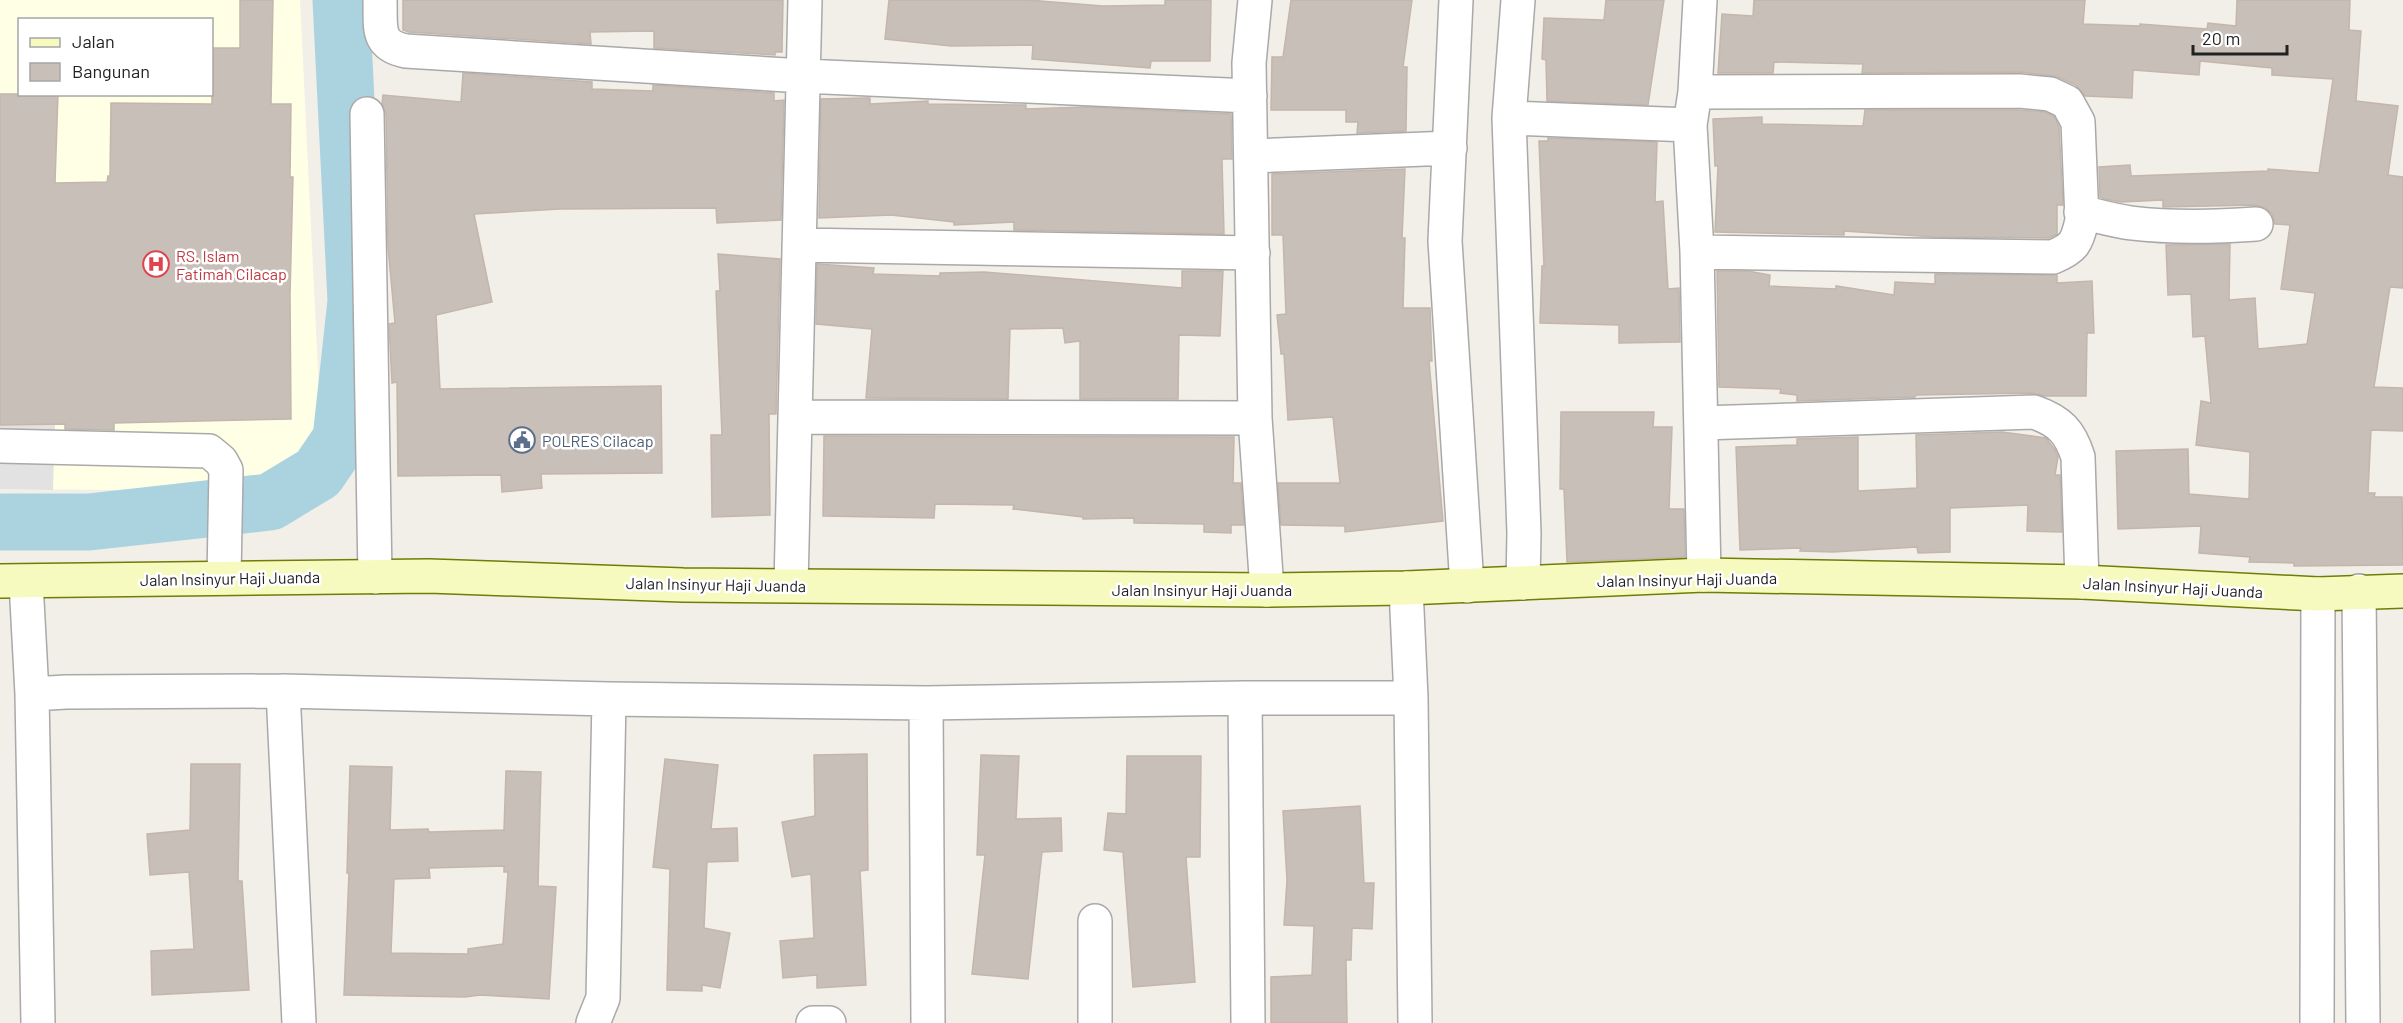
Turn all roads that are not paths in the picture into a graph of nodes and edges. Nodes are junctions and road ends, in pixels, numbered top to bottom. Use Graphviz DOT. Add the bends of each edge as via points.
graph roads {
  1 [pos="380,0"];
  2 [pos="805,0"];
  3 [pos="1255,0"];
  4 [pos="1456,0"];
  5 [pos="1518,0"];
  6 [pos="1700,0"];
  7 [pos="803,76"];
  8 [pos="1695,92"];
  9 [pos="1250,96"];
  10 [pos="367,114"];
  11 [pos="1509,118"];
  12 [pos="1690,125"];
  13 [pos="1450,148"];
  14 [pos="1251,156"];
  15 [pos="2081,212"];
  16 [pos="2256,224"];
  17 [pos="799,245"];
  18 [pos="1697,252"];
  19 [pos="1253,253"];
  20 [pos="796,417"];
  21 [pos="1255,418"];
  22 [pos="1701,423"];
  23 [pos="0,446"];
  24 [pos="1704,575"];
  25 [pos="375,577"];
  26 [pos="225,578"];
  27 [pos="13,581"];
  28 [pos="2082,582"];
  29 [pos="1523,583"];
  30 [pos="791,585"];
  31 [pos="1467,586"];
  32 [pos="1406,588"];
  33 [pos="1268,590"];
  34 [pos="2359,591"];
  35 [pos="2403,591"];
  36 [pos="2318,594"];
  37 [pos="283,691"];
  38 [pos="32,694"];
  39 [pos="1245,698"];
  40 [pos="1411,698"];
  41 [pos="609,699"];
  42 [pos="926,703"];
  43 [pos="1095,921"];
  44 [pos="2316,951"];
  45 [pos="2363,952"];
  46 [pos="38,1023"];
  47 [pos="299,1023"];
  48 [pos="593,1023"];
  49 [pos="813,1023"];
  50 [pos="829,1023"];
  51 [pos="928,1023"];
  52 [pos="1095,1023"];
  53 [pos="1248,1023"];
  54 [pos="1415,1023"];
  55 [pos="2317,1023"];
  56 [pos="2363,1023"];
  1 -- 7 [label="street" via="381,37 387,44 406,51"];
  2 -- 7 [label="street"];
  3 -- 9 [label="street"];
  4 -- 13 [label="street"];
  5 -- 11 [label="street"];
  6 -- 8 [label="street"];
  7 -- 9 [label="street"];
  7 -- 17 [label="street"];
  8 -- 12 [label="street"];
  8 -- 15 [label="street" via="2050,94 2067,102 2078,122"];
  9 -- 14 [label="street"];
  10 -- 25 [label="street"];
  11 -- 12 [label="street"];
  11 -- 29 [label="street"];
  12 -- 18 [label="street"];
  13 -- 14 [label="street"];
  13 -- 31 [label="street" via="1445,241"];
  14 -- 19 [label="street"];
  15 -- 16 [label="street" via="2162,226"];
  15 -- 18 [label="street" via="2078,236 2071,249 2053,257"];
  17 -- 19 [label="street"];
  17 -- 20 [label="street"];
  18 -- 22 [label="street"];
  19 -- 21 [label="street"];
  20 -- 21 [label="street"];
  20 -- 30 [label="street"];
  21 -- 33 [label="street"];
  22 -- 24 [label="street"];
  22 -- 28 [label="street" via="2034,412 2051,418 2072,439 2078,457"];
  23 -- 26 [label="street" via="209,451 226,470"];
  24 -- 28 [label="street, Jalan Insinyur Haji Juanda"];
  24 -- 29 [label="street, Jalan Insinyur Haji Juanda"];
  25 -- 26 [label="street, Jalan Insinyur Haji Juanda"];
  25 -- 30 [label="street, Jalan Insinyur Haji Juanda"];
  26 -- 27 [label="street, Jalan Insinyur Haji Juanda"];
  27 -- 38 [label="street"];
  28 -- 36 [label="street, Jalan Insinyur Haji Juanda"];
  29 -- 31 [label="street, Jalan Insinyur Haji Juanda"];
  30 -- 33 [label="street, Jalan Insinyur Haji Juanda"];
  31 -- 32 [label="street, Jalan Insinyur Haji Juanda"];
  32 -- 33 [label="street, Jalan Insinyur Haji Juanda"];
  32 -- 40 [label="street"];
  34 -- 35 [label="street, Jalan Insinyur Haji Juanda"];
  34 -- 36 [label="street, Jalan Insinyur Haji Juanda"];
  34 -- 45 [label="street"];
  36 -- 44 [label="street"];
  37 -- 38 [label="street"];
  37 -- 41 [label="street"];
  37 -- 47 [label="street"];
  38 -- 46 [label="street"];
  39 -- 40 [label="street"];
  39 -- 42 [label="street"];
  39 -- 53 [label="street"];
  40 -- 54 [label="street"];
  41 -- 42 [label="street"];
  41 -- 48 [label="street" via="603,998"];
  42 -- 51 [label="street"];
  43 -- 52 [label="street"];
  44 -- 45 [label="street"];
  44 -- 55 [label="street"];
  45 -- 56 [label="street"];
  49 -- 50 [label="street"];
}
